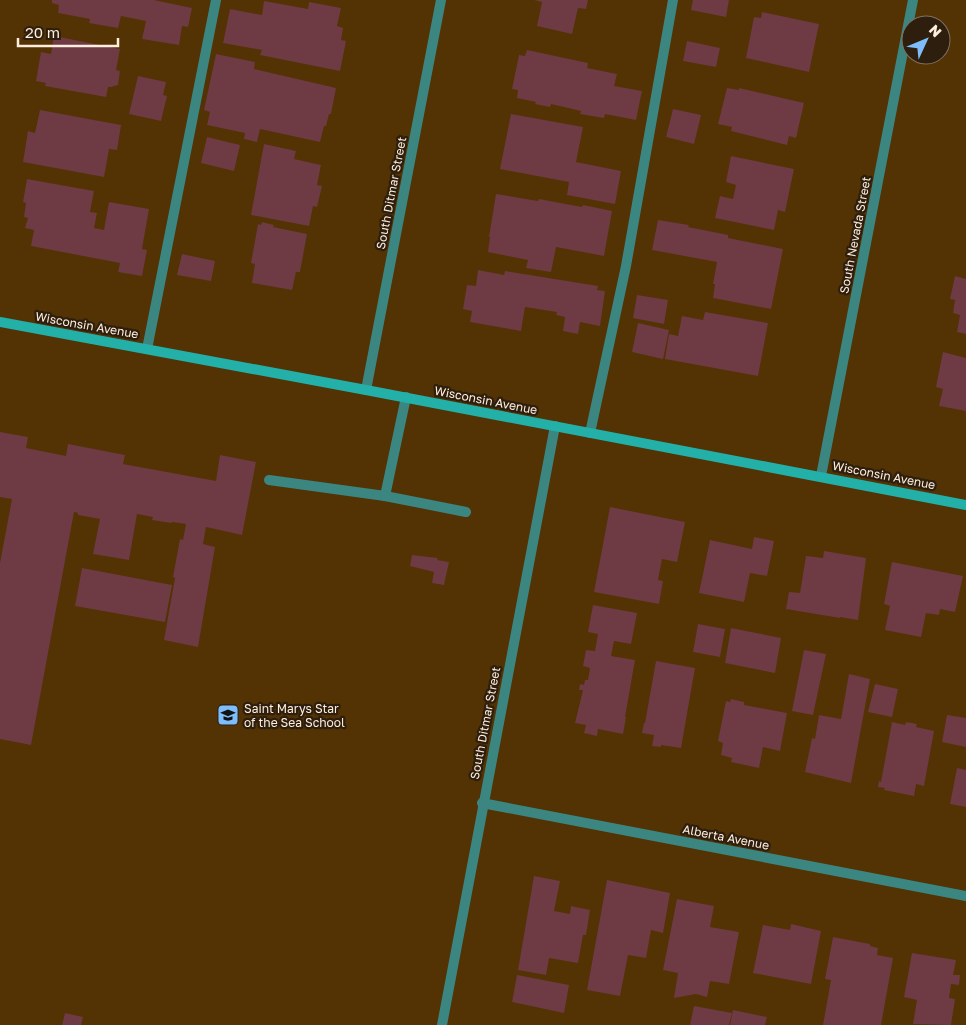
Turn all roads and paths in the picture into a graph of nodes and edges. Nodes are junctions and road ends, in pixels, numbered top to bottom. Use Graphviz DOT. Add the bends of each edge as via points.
graph roads {
  1 [pos="216,0"];
  2 [pos="441,0"];
  3 [pos="673,0"];
  4 [pos="913,0"];
  5 [pos="0,322"];
  6 [pos="147,348"];
  7 [pos="366,390"];
  8 [pos="406,397"];
  9 [pos="555,426"];
  10 [pos="590,433"];
  11 [pos="821,476"];
  12 [pos="269,480"];
  13 [pos="385,496"];
  14 [pos="966,505"];
  15 [pos="466,512"];
  16 [pos="482,803"];
  17 [pos="966,896"];
  18 [pos="442,1025"];
  1 -- 6 [label="street"];
  2 -- 7 [label="street, South Ditmar Street"];
  3 -- 10 [label="street" via="626,266"];
  4 -- 11 [label="street, South Nevada Street"];
  5 -- 6 [label="main road, Wisconsin Avenue"];
  6 -- 7 [label="main road, Wisconsin Avenue"];
  7 -- 8 [label="main road, Wisconsin Avenue"];
  8 -- 9 [label="main road, Wisconsin Avenue"];
  8 -- 13 [label="street"];
  9 -- 10 [label="main road, Wisconsin Avenue"];
  9 -- 16 [label="street, South Ditmar Street"];
  10 -- 11 [label="main road, Wisconsin Avenue"];
  11 -- 14 [label="main road, Wisconsin Avenue"];
  12 -- 13 [label="street"];
  13 -- 15 [label="street"];
  16 -- 17 [label="street, Alberta Avenue"];
  16 -- 18 [label="street, South Ditmar Street"];
}
